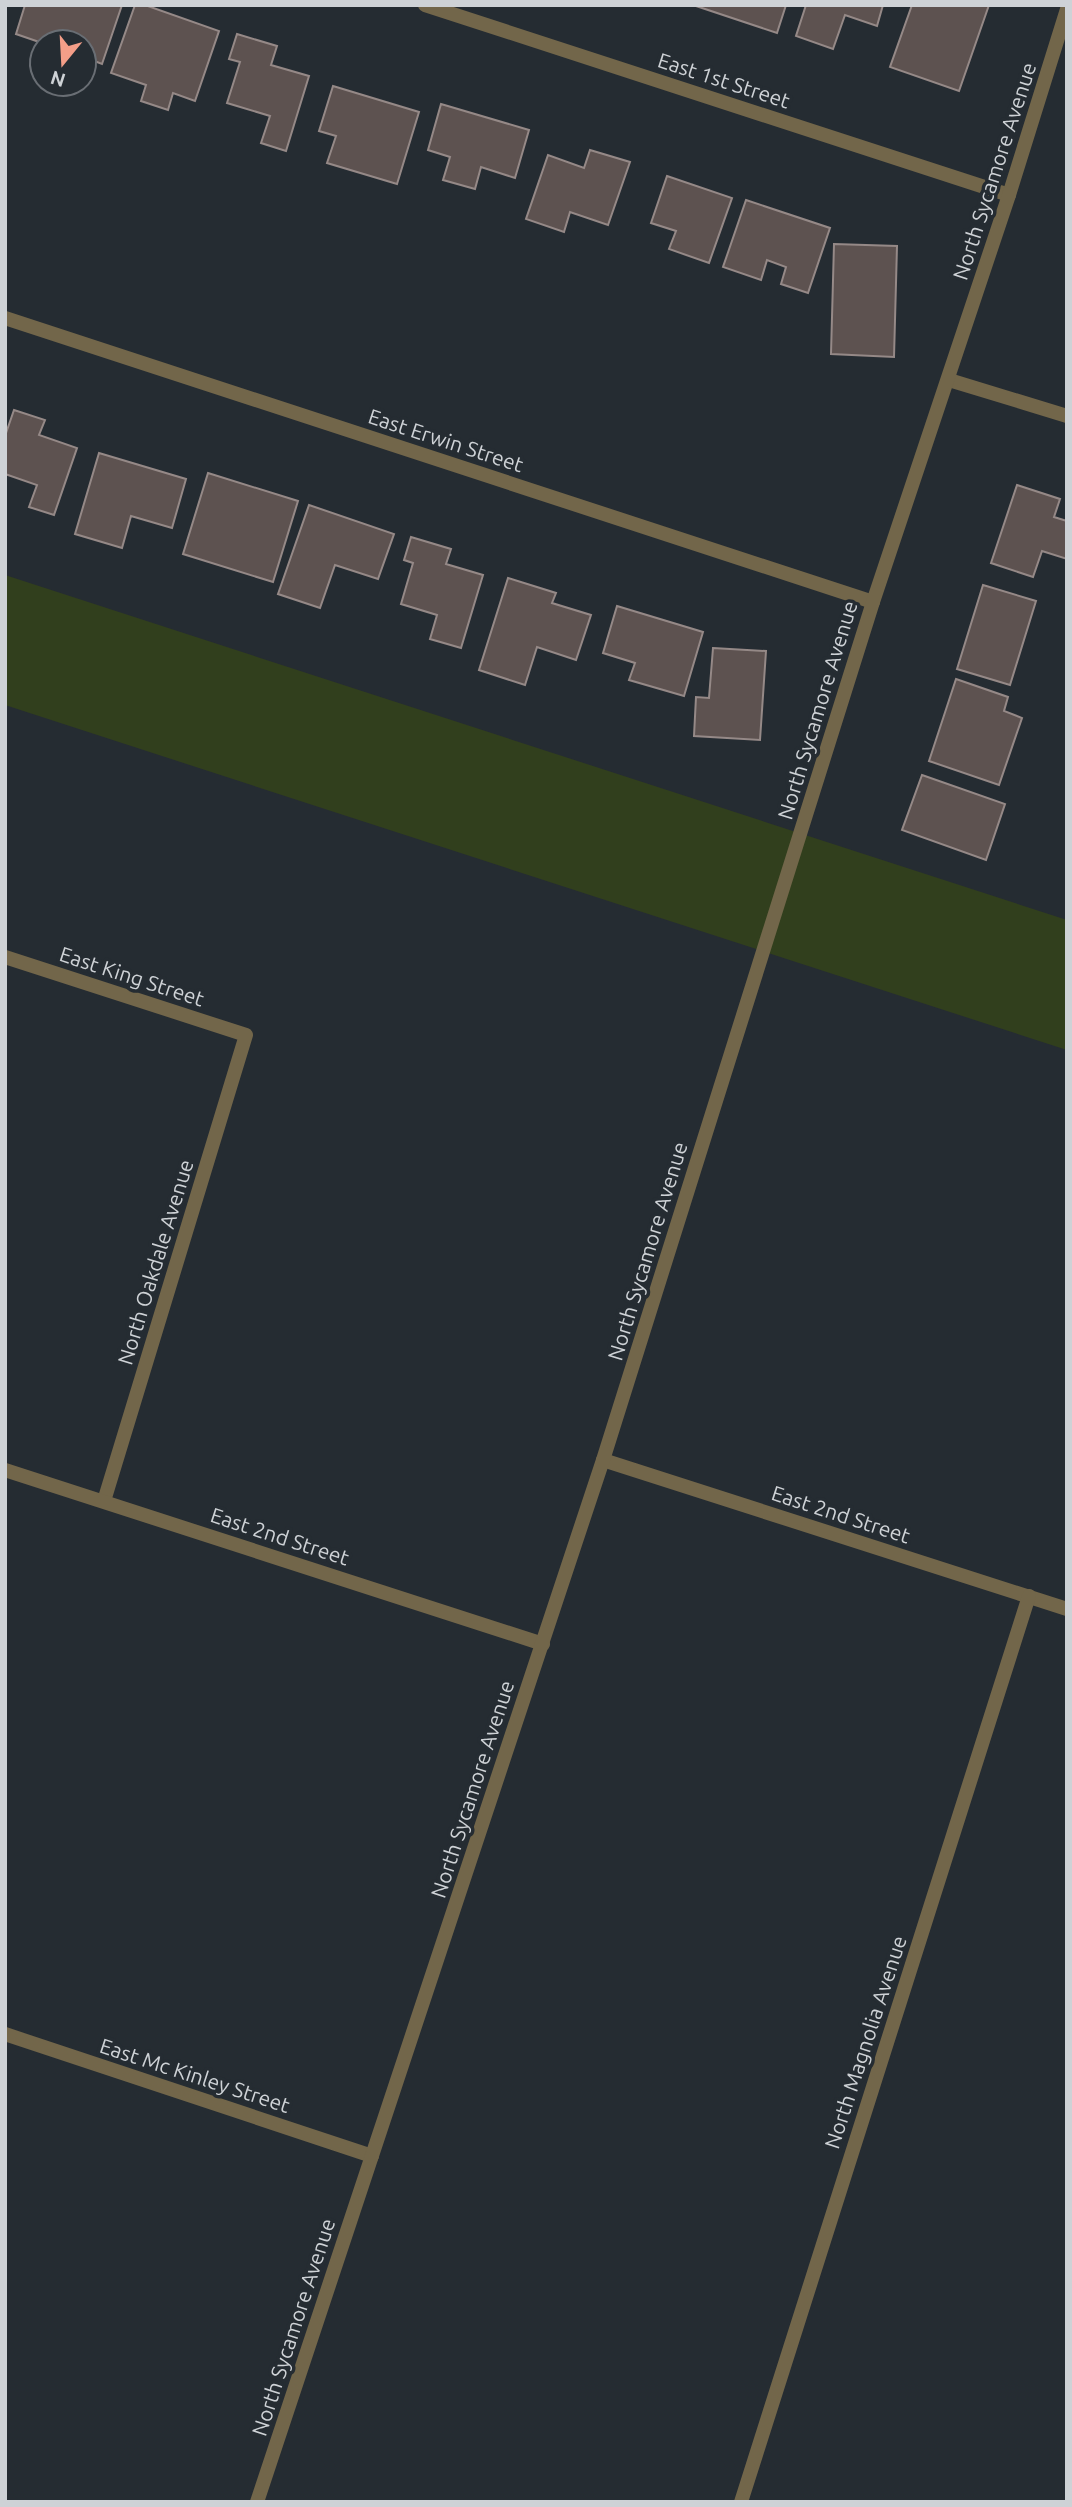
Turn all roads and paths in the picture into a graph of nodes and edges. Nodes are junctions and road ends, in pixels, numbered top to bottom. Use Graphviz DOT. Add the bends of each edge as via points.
graph roads {
  1 [pos="425,5"];
  2 [pos="1067,9"];
  3 [pos="1009,195"];
  4 [pos="5,318"];
  5 [pos="949,380"];
  6 [pos="1067,416"];
  7 [pos="873,602"];
  8 [pos="5,957"];
  9 [pos="246,1035"];
  10 [pos="603,1460"];
  11 [pos="5,1469"];
  12 [pos="104,1501"];
  13 [pos="1029,1596"];
  14 [pos="1067,1609"];
  15 [pos="542,1644"];
  16 [pos="5,2034"];
  17 [pos="372,2156"];
  18 [pos="257,2502"];
  19 [pos="741,2502"];
  1 -- 3 [label="street, East 1st Street"];
  2 -- 3 [label="street, North Sycamore Avenue"];
  3 -- 5 [label="street, North Sycamore Avenue"];
  4 -- 7 [label="street, East Erwin Street"];
  5 -- 6 [label="street"];
  5 -- 7 [label="street, North Sycamore Avenue"];
  7 -- 10 [label="street, North Sycamore Avenue"];
  8 -- 9 [label="street, East King Street"];
  9 -- 12 [label="street, North Oakdale Avenue"];
  10 -- 13 [label="street, East 2nd Street"];
  10 -- 15 [label="street, North Sycamore Avenue"];
  11 -- 12 [label="street, East 2nd Street"];
  12 -- 15 [label="street, East 2nd Street"];
  13 -- 14 [label="street, East 2nd Street"];
  13 -- 19 [label="street, North Magnolia Avenue"];
  15 -- 17 [label="street, North Sycamore Avenue"];
  16 -- 17 [label="street, East Mc Kinley Street"];
  17 -- 18 [label="street, North Sycamore Avenue"];
}
